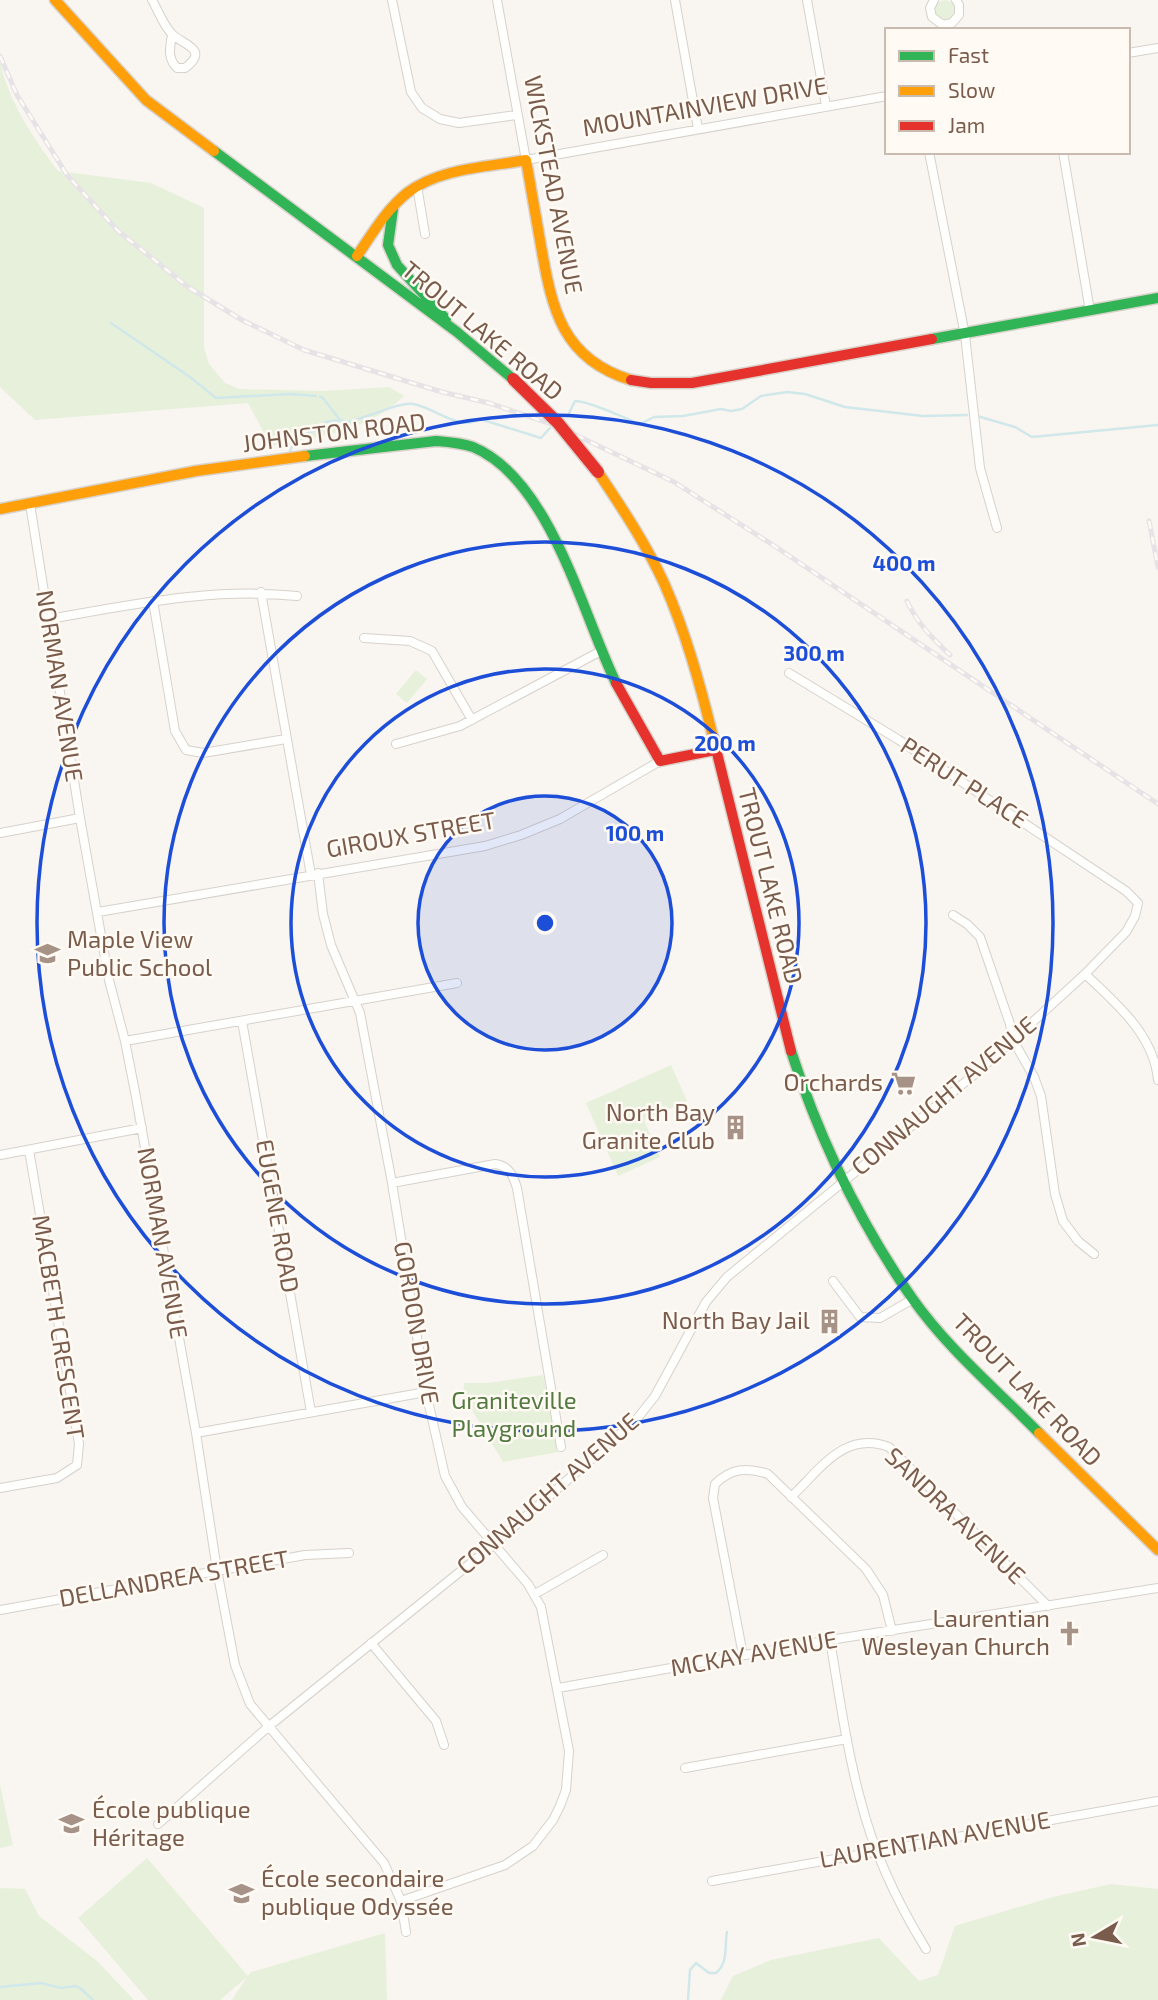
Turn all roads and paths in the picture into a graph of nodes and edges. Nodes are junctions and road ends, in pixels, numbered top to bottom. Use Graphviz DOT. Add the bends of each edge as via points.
graph roads {
  1 [pos="55,0"];
  2 [pos="152,0"];
  3 [pos="392,0"];
  4 [pos="497,0"];
  5 [pos="675,0"];
  6 [pos="807,0"];
  7 [pos="934,0"];
  8 [pos="956,0"];
  9 [pos="948,27"];
  10 [pos="172,35"];
  11 [pos="1158,48"];
  12 [pos="1130,53"];
  13 [pos="885,96"];
  14 [pos="826,106"];
  15 [pos="516,115"];
  16 [pos="698,129"];
  17 [pos="929,154"];
  18 [pos="1063,154"];
  19 [pos="526,160"];
  20 [pos="417,186"];
  21 [pos="394,206"];
  22 [pos="425,234"];
  23 [pos="358,256"];
  24 [pos="1158,298"];
  25 [pos="1090,311"];
  26 [pos="457,332"];
  27 [pos="965,335"];
  28 [pos="30,504"];
  29 [pos="0,509"];
  30 [pos="997,528"];
  31 [pos="261,592"];
  32 [pos="297,596"];
  33 [pos="153,601"];
  34 [pos="48,619"];
  35 [pos="364,638"];
  36 [pos="601,651"];
  37 [pos="789,673"];
  38 [pos="472,720"];
  39 [pos="286,739"];
  40 [pos="396,744"];
  41 [pos="715,750"];
  42 [pos="660,761"];
  43 [pos="80,818"];
  44 [pos="0,833"];
  45 [pos="315,874"];
  46 [pos="1136,900"];
  47 [pos="98,912"];
  48 [pos="953,915"];
  49 [pos="1085,974"];
  50 [pos="457,983"];
  51 [pos="355,1000"];
  52 [pos="242,1021"];
  53 [pos="1013,1040"];
  54 [pos="125,1041"];
  55 [pos="1157,1061"];
  56 [pos="1158,1080"];
  57 [pos="142,1128"];
  58 [pos="29,1150"];
  59 [pos="0,1155"];
  60 [pos="844,1180"];
  61 [pos="392,1183"];
  62 [pos="1094,1254"];
  63 [pos="834,1281"];
  64 [pos="913,1298"];
  65 [pos="426,1392"];
  66 [pos="312,1412"];
  67 [pos="196,1433"];
  68 [pos="561,1447"];
  69 [pos="0,1488"];
  70 [pos="791,1497"];
  71 [pos="493,1545"];
  72 [pos="1158,1550"];
  73 [pos="349,1553"];
  74 [pos="603,1555"];
  75 [pos="217,1570"];
  76 [pos="1158,1588"];
  77 [pos="535,1594"];
  78 [pos="1048,1606"];
  79 [pos="0,1611"];
  80 [pos="892,1631"];
  81 [pos="830,1640"];
  82 [pos="370,1643"];
  83 [pos="743,1655"];
  84 [pos="558,1688"];
  85 [pos="268,1727"];
  86 [pos="847,1739"];
  87 [pos="444,1745"];
  88 [pos="685,1768"];
  89 [pos="1158,1801"];
  90 [pos="158,1824"];
  91 [pos="877,1851"];
  92 [pos="712,1881"];
  93 [pos="401,1900"];
  94 [pos="406,1932"];
  95 [pos="926,1949"];
  1 -- 23 [label="main road, TROUT LAKE ROAD" via="146,100"];
  2 -- 10 [label="street"];
  3 -- 15 [label="street" via="411,92 422,108 459,123"];
  4 -- 15 [label="street, WICKSTEAD AVENUE"];
  5 -- 16 [label="street"];
  6 -- 14 [label="street"];
  7 -- 9 [label="street" via="932,17"];
  8 -- 9 [label="street" via="959,15"];
  11 -- 12 [label="street"];
  13 -- 14 [label="street, MOUNTAINVIEW DRIVE"];
  14 -- 16 [label="street, MOUNTAINVIEW DRIVE"];
  15 -- 19 [label="street, WICKSTEAD AVENUE"];
  16 -- 19 [label="street, MOUNTAINVIEW DRIVE"];
  17 -- 27 [label="street"];
  18 -- 25 [label="street"];
  19 -- 20 [label="main road, MOUNTAINVIEW DRIVE"];
  19 -- 27 [label="main road, WICKSTEAD AVENUE" via="559,322 580,353 609,374 661,386 692,383"];
  20 -- 21 [label="main road, MOUNTAINVIEW DRIVE"];
  20 -- 22 [label="street"];
  21 -- 23 [label="main road, MOUNTAINVIEW DRIVE"];
  21 -- 26 [label="main road" via="388,245 397,265"];
  23 -- 26 [label="main road, TROUT LAKE ROAD"];
  24 -- 25 [label="main road, WICKSTEAD AVENUE"];
  25 -- 27 [label="main road, WICKSTEAD AVENUE"];
  26 -- 41 [label="main road, TROUT LAKE ROAD, bridge" via="558,423 630,520 687,641"];
  27 -- 30 [label="street" via="980,468"];
  28 -- 29 [label="main road, JOHNSTON ROAD"];
  28 -- 34 [label="street, NORMAN AVENUE"];
  28 -- 36 [label="main road, JOHNSTON ROAD" via="196,471 423,441 451,442 496,461 530,498 556,542"];
  31 -- 32 [label="street"];
  31 -- 33 [label="street"];
  31 -- 39 [label="street, GORDON DRIVE"];
  33 -- 34 [label="street"];
  33 -- 39 [label="street" via="175,731 186,750 203,753"];
  34 -- 43 [label="street, NORMAN AVENUE"];
  35 -- 38 [label="street" via="410,641 432,651"];
  36 -- 38 [label="street"];
  36 -- 42 [label="main road, JOHNSTON ROAD"];
  37 -- 46 [label="street, PERUT PLACE" via="921,755"];
  38 -- 40 [label="street"];
  39 -- 45 [label="street, GORDON DRIVE"];
  41 -- 42 [label="main road, GIROUX STREET"];
  41 -- 60 [label="main road, TROUT LAKE ROAD" via="784,1031 806,1098"];
  42 -- 45 [label="street, GIROUX STREET" via="560,819 521,835 485,846"];
  43 -- 44 [label="street"];
  43 -- 47 [label="street, NORMAN AVENUE"];
  45 -- 47 [label="street, GIROUX STREET"];
  45 -- 51 [label="street, GORDON DRIVE" via="331,945"];
  46 -- 49 [label="street, CONNAUGHT AVENUE" via="1135,916 1126,932"];
  47 -- 54 [label="street, NORMAN AVENUE"];
  48 -- 53 [label="street" via="980,937"];
  49 -- 53 [label="street, CONNAUGHT AVENUE"];
  49 -- 55 [label="street" via="1140,1031"];
  50 -- 51 [label="street"];
  51 -- 52 [label="street"];
  51 -- 61 [label="street, GORDON DRIVE"];
  52 -- 54 [label="street"];
  52 -- 66 [label="street, EUGENE ROAD"];
  53 -- 60 [label="street, CONNAUGHT AVENUE"];
  53 -- 62 [label="street" via="1041,1096 1063,1221"];
  54 -- 57 [label="street, NORMAN AVENUE"];
  55 -- 56 [label="street"];
  57 -- 58 [label="street"];
  57 -- 67 [label="street, NORMAN AVENUE"];
  58 -- 59 [label="street"];
  58 -- 69 [label="street, MACBETH CRESCENT" via="79,1444 77,1465 57,1478"];
  60 -- 64 [label="main road, TROUT LAKE ROAD" via="864,1222"];
  60 -- 71 [label="street, CONNAUGHT AVENUE" via="727,1277 706,1302 655,1396 636,1420"];
  61 -- 65 [label="street, GORDON DRIVE"];
  61 -- 68 [label="street" via="495,1164 509,1169 517,1188"];
  63 -- 64 [label="street" via="860,1317 880,1318"];
  64 -- 72 [label="main road, TROUT LAKE ROAD" via="1028,1423"];
  65 -- 66 [label="street"];
  65 -- 71 [label="street, GORDON DRIVE" via="452,1492"];
  66 -- 67 [label="street"];
  67 -- 75 [label="street, NORMAN AVENUE"];
  70 -- 78 [label="street, SANDRA AVENUE" via="848,1446 876,1442 889,1447"];
  70 -- 80 [label="street" via="866,1569 883,1595"];
  70 -- 83 [label="street" via="768,1474 754,1469 725,1474 715,1484 713,1498"];
  71 -- 77 [label="street, GORDON DRIVE"];
  71 -- 82 [label="street, CONNAUGHT AVENUE"];
  73 -- 75 [label="street, DELLANDREA STREET" via="305,1555"];
  74 -- 77 [label="street"];
  75 -- 79 [label="street, DELLANDREA STREET"];
  75 -- 85 [label="street, NORMAN AVENUE" via="235,1665 250,1704"];
  76 -- 78 [label="street, MCKAY AVENUE"];
  77 -- 84 [label="street, GORDON DRIVE" via="545,1620"];
  78 -- 80 [label="street, MCKAY AVENUE"];
  80 -- 81 [label="street, MCKAY AVENUE"];
  81 -- 83 [label="street, MCKAY AVENUE"];
  81 -- 86 [label="street"];
  82 -- 85 [label="street, CONNAUGHT AVENUE"];
  82 -- 87 [label="street" via="436,1721"];
  83 -- 84 [label="street, MCKAY AVENUE"];
  84 -- 93 [label="street, GORDON DRIVE" via="569,1770 554,1821 533,1846 505,1864"];
  85 -- 90 [label="street, CONNAUGHT AVENUE"];
  85 -- 93 [label="street, NORMAN AVENUE" via="384,1863"];
  86 -- 88 [label="street"];
  86 -- 91 [label="street"];
  89 -- 91 [label="street, LAURENTIAN AVENUE"];
  91 -- 92 [label="street, LAURENTIAN AVENUE"];
  91 -- 95 [label="street" via="903,1911"];
  93 -- 94 [label="street, NORMAN AVENUE"];
}
